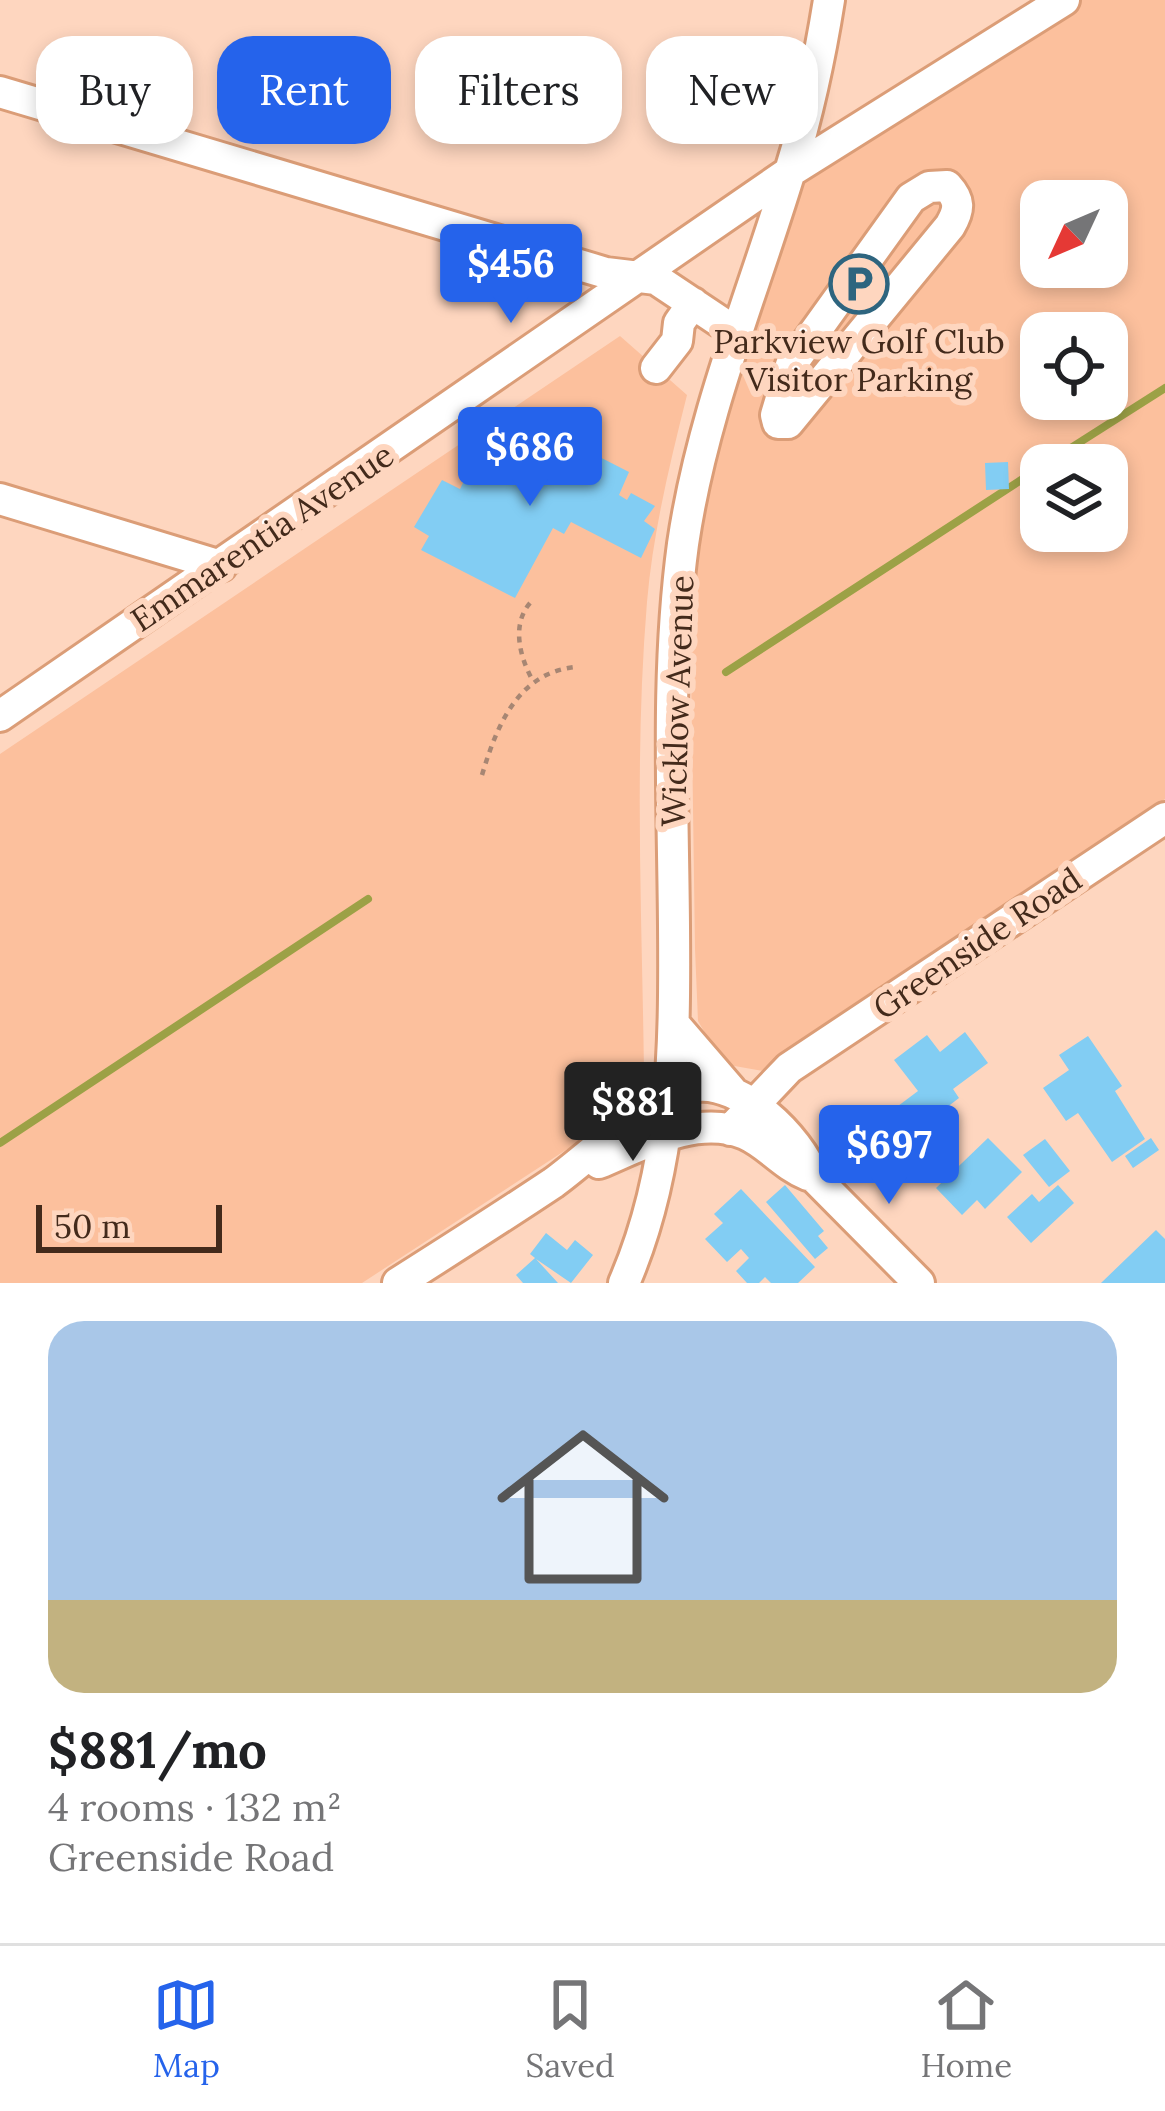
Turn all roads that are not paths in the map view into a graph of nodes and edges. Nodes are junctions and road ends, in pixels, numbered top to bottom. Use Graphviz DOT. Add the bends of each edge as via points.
graph roads {
  1 [pos="830,0"];
  2 [pos="1064,0"];
  3 [pos="0,92"];
  4 [pos="790,171"];
  5 [pos="641,277"];
  6 [pos="686,313"];
  7 [pos="734,331"];
  8 [pos="650,362"];
  9 [pos="785,362"];
  10 [pos="0,499"];
  11 [pos="221,566"];
  12 [pos="0,716"];
  13 [pos="1165,818"];
  14 [pos="675,1025"];
  15 [pos="672,1094"];
  16 [pos="742,1096"];
  17 [pos="724,1129"];
  18 [pos="668,1134"];
  19 [pos="813,1177"];
  20 [pos="555,1181"];
  21 [pos="398,1283"];
  22 [pos="624,1283"];
  23 [pos="919,1283"];
  1 -- 4 [label="street, Wicklow Avenue"];
  2 -- 4 [label="street, Emmarentia Avenue"];
  3 -- 5 [label="street" via="606,274"];
  4 -- 5 [label="street, Emmarentia Avenue"];
  4 -- 7 [label="street, Wicklow Avenue"];
  5 -- 6 [label="street" via="656,279"];
  5 -- 11 [label="street, Emmarentia Avenue"];
  6 -- 7 [label="street"];
  6 -- 8 [label="street" via="677,341"];
  7 -- 14 [label="street, Wicklow Avenue" via="698,463 677,590"];
  9 -- 9 [label="street" via="780,425 950,226 959,206 947,186 911,198"];
  10 -- 11 [label="street"];
  11 -- 12 [label="street, Emmarentia Avenue"];
  13 -- 16 [label="street, Greenside Road"];
  14 -- 15 [label="street, Wicklow Avenue"];
  14 -- 16 [label="street"];
  15 -- 16 [label="street" via="699,1085"];
  15 -- 18 [label="street, Wicklow Avenue"];
  15 -- 20 [label="street"];
  16 -- 17 [label="street, Greenside Road"];
  16 -- 19 [label="street" via="806,1157"];
  17 -- 18 [label="street"];
  17 -- 19 [label="street" via="748,1135"];
  18 -- 20 [label="street"];
  18 -- 22 [label="street, Wicklow Avenue"];
  19 -- 23 [label="street"];
  20 -- 21 [label="street"];
}
